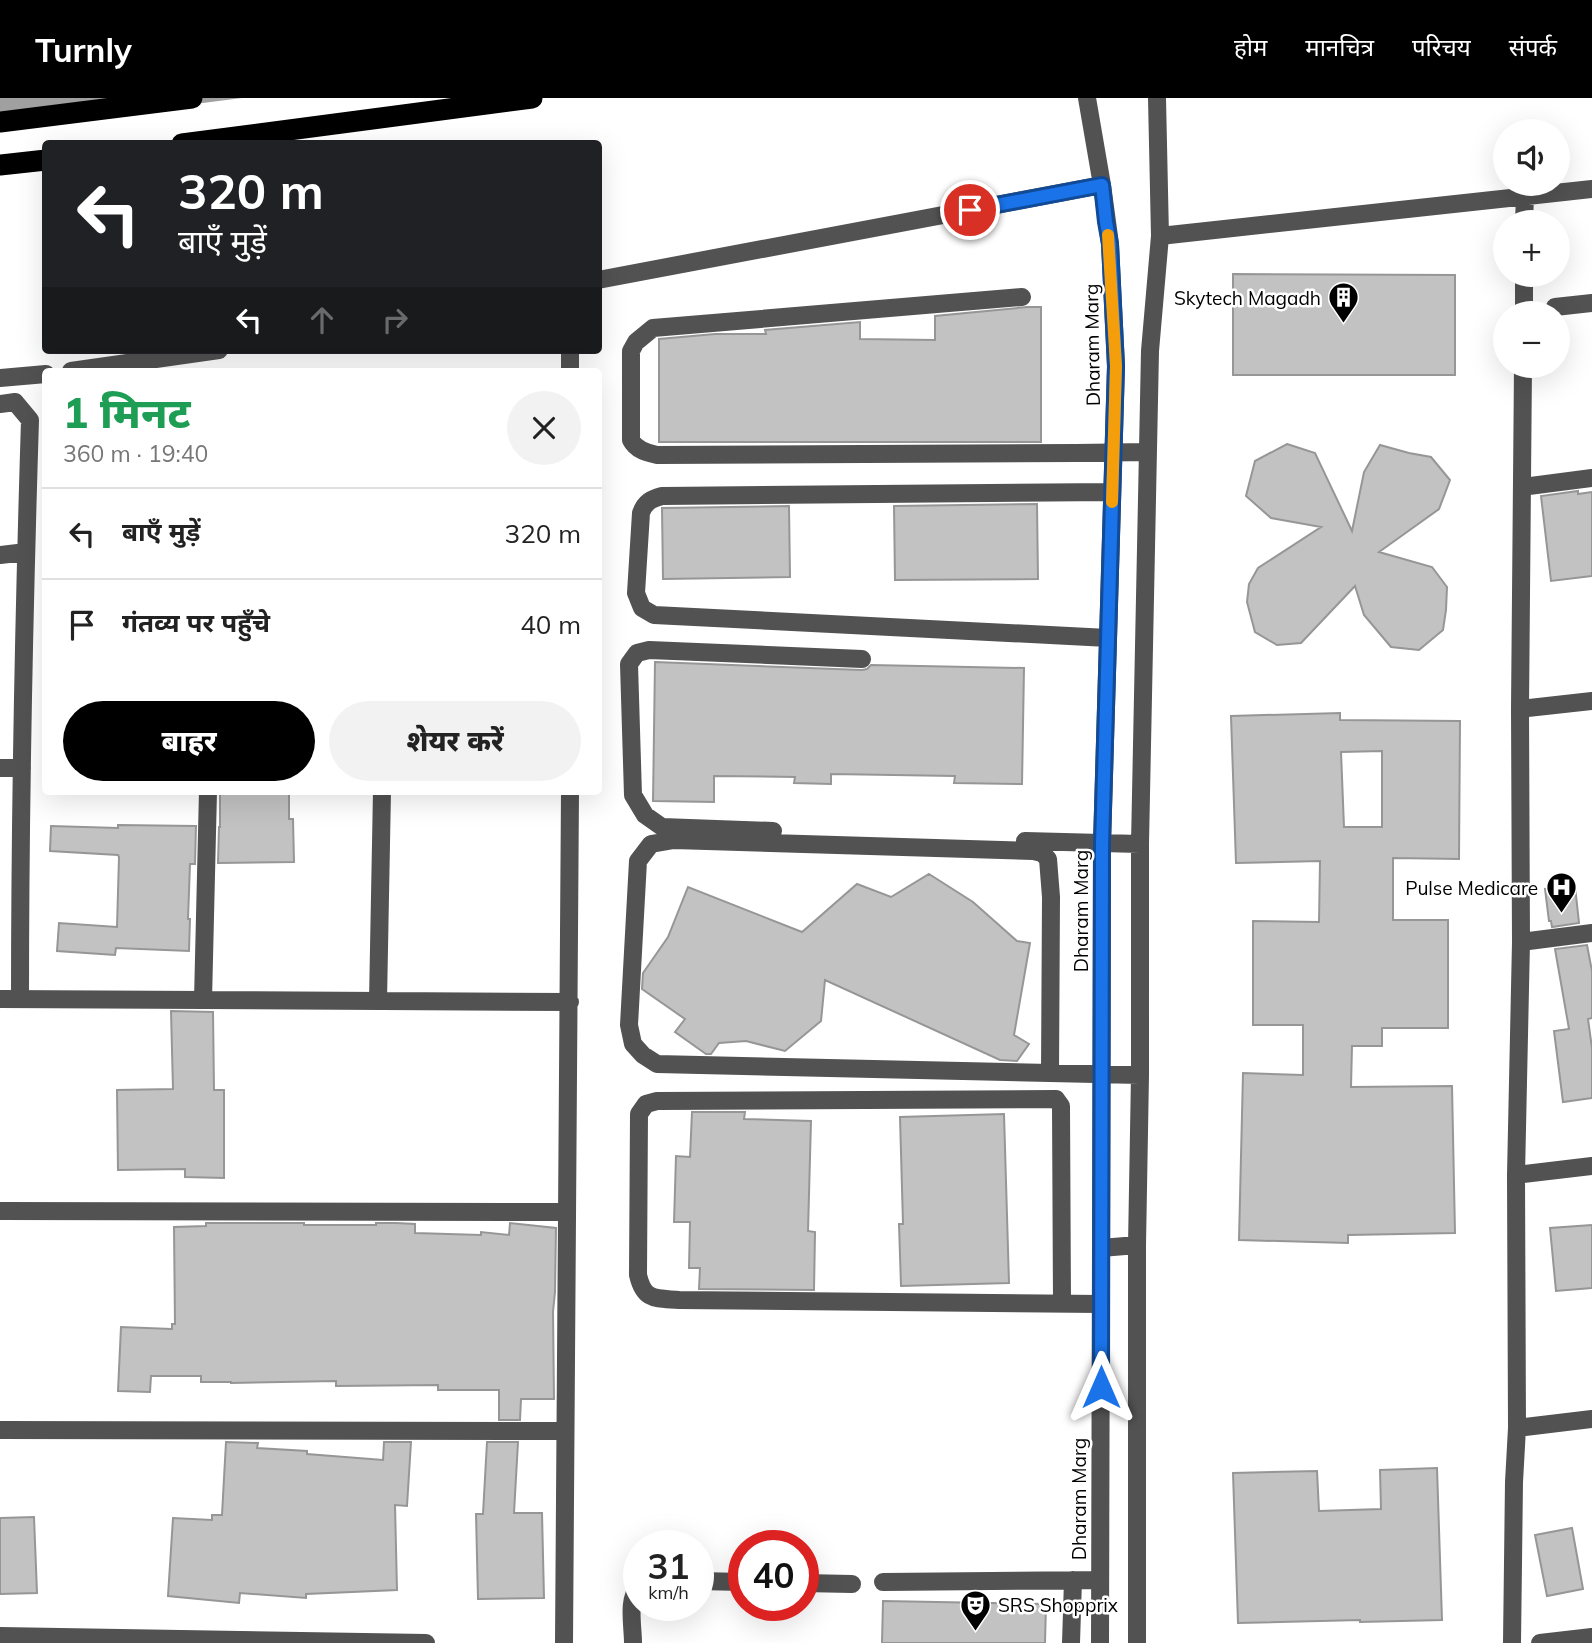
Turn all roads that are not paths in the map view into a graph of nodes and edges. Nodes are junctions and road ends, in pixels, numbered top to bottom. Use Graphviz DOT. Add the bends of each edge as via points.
graph roads {
  1 [pos="192,98"];
  2 [pos="532,98"];
  3 [pos="1087,98"];
  4 [pos="1157,98"];
  5 [pos="0,122"];
  6 [pos="212,140"];
  7 [pos="42,160"];
  8 [pos="0,165"];
  9 [pos="1102,185"];
  10 [pos="1592,189"];
  11 [pos="1570,191"];
  12 [pos="1525,196"];
  13 [pos="1524,210"];
  14 [pos="1160,236"];
  15 [pos="602,279"];
  16 [pos="1022,297"];
  17 [pos="1592,303"];
  18 [pos="1570,305"];
  19 [pos="191,354"];
  20 [pos="92,368"];
  21 [pos="42,374"];
  22 [pos="0,378"];
  23 [pos="1523,378"];
  24 [pos="0,404"];
  25 [pos="1113,452"];
  26 [pos="1148,452"];
  27 [pos="1592,478"];
  28 [pos="1522,487"];
  29 [pos="1112,492"];
  30 [pos="26,552"];
  31 [pos="0,555"];
  32 [pos="1108,638"];
  33 [pos="862,659"];
  34 [pos="1592,701"];
  35 [pos="1520,709"];
  36 [pos="0,768"];
  37 [pos="22,768"];
  38 [pos="208,795"];
  39 [pos="382,795"];
  40 [pos="570,795"];
  41 [pos="1102,844"];
  42 [pos="1140,845"];
  43 [pos="1592,933"];
  44 [pos="1521,942"];
  45 [pos="0,999"];
  46 [pos="20,999"];
  47 [pos="203,1000"];
  48 [pos="378,1001"];
  49 [pos="570,1002"];
  50 [pos="1050,1073"];
  51 [pos="1102,1074"];
  52 [pos="1140,1075"];
  53 [pos="1592,1166"];
  54 [pos="1516,1175"];
  55 [pos="0,1211"];
  56 [pos="567,1212"];
  57 [pos="1137,1245"];
  58 [pos="1101,1248"];
  59 [pos="1062,1304"];
  60 [pos="1101,1304"];
  61 [pos="1592,1419"];
  62 [pos="1517,1428"];
  63 [pos="0,1430"];
  64 [pos="564,1431"];
  65 [pos="1073,1580"];
  66 [pos="1100,1580"];
  67 [pos="883,1582"];
  68 [pos="819,1583"];
  69 [pos="852,1584"];
  70 [pos="633,1621"];
  71 [pos="0,1636"];
  72 [pos="1592,1637"];
  73 [pos="426,1643"];
  74 [pos="564,1643"];
  75 [pos="634,1643"];
  76 [pos="1071,1643"];
  77 [pos="1100,1643"];
  78 [pos="1137,1643"];
  79 [pos="1512,1643"];
  80 [pos="1540,1643"];
  1 -- 5 [label="highway"];
  2 -- 6 [label="highway"];
  3 -- 9 [label="street, Dharam Marg"];
  4 -- 14 [label="street"];
  7 -- 8 [label="highway"];
  9 -- 15 [label="street"];
  9 -- 25 [label="street, Dharam Marg" via="1115,352"];
  10 -- 11 [label="street"];
  12 -- 13 [label="street"];
  12 -- 14 [label="street"];
  14 -- 26 [label="street" via="1150,351"];
  16 -- 25 [label="street" via="653,328 631,351 631,440 634,446 657,456"];
  17 -- 18 [label="street"];
  19 -- 20 [label="street"];
  21 -- 22 [label="street"];
  23 -- 28 [label="street"];
  24 -- 30 [label="street" via="15,402 30,419"];
  25 -- 26 [label="street"];
  25 -- 29 [label="street, Dharam Marg"];
  26 -- 42 [label="street"];
  27 -- 28 [label="street"];
  28 -- 35 [label="street"];
  29 -- 32 [label="street, Dharam Marg"];
  29 -- 32 [label="street" via="663,496 651,499 641,513 636,593 642,608 654,615"];
  30 -- 31 [label="street"];
  30 -- 37 [label="street"];
  32 -- 41 [label="street, Dharam Marg"];
  33 -- 41 [label="street" via="637,653 629,664 634,795 645,815 662,827"];
  34 -- 35 [label="street"];
  35 -- 44 [label="street"];
  36 -- 37 [label="street"];
  37 -- 46 [label="street"];
  38 -- 47 [label="street"];
  39 -- 48 [label="street"];
  40 -- 49 [label="street"];
  41 -- 42 [label="street"];
  41 -- 51 [label="street, Dharam Marg"];
  42 -- 52 [label="street"];
  43 -- 44 [label="street"];
  44 -- 54 [label="street"];
  45 -- 46 [label="street"];
  46 -- 47 [label="street"];
  47 -- 48 [label="street"];
  48 -- 49 [label="street"];
  49 -- 56 [label="street"];
  50 -- 50 [label="street" via="657,1064 633,1044 629,1025 638,861 651,844 674,840 1042,853 1048,859 1051,897"];
  50 -- 51 [label="street"];
  51 -- 52 [label="street"];
  51 -- 58 [label="street, Dharam Marg"];
  52 -- 57 [label="street"];
  53 -- 54 [label="street"];
  54 -- 62 [label="street"];
  55 -- 56 [label="street"];
  56 -- 64 [label="street"];
  57 -- 58 [label="street"];
  57 -- 78 [label="street"];
  58 -- 60 [label="street, Dharam Marg"];
  59 -- 59 [label="street" via="679,1300 647,1295 638,1275 639,1115 646,1104 657,1101 1056,1099 1061,1106"];
  59 -- 60 [label="street"];
  60 -- 66 [label="street, Dharam Marg"];
  61 -- 62 [label="street"];
  62 -- 79 [label="street"];
  63 -- 64 [label="street"];
  64 -- 74 [label="street"];
  65 -- 66 [label="street"];
  65 -- 67 [label="street"];
  65 -- 76 [label="street"];
  66 -- 77 [label="street, Dharam Marg"];
  68 -- 69 [label="street"];
  70 -- 75 [label="street"];
  71 -- 73 [label="street"];
  72 -- 80 [label="street"];
}
